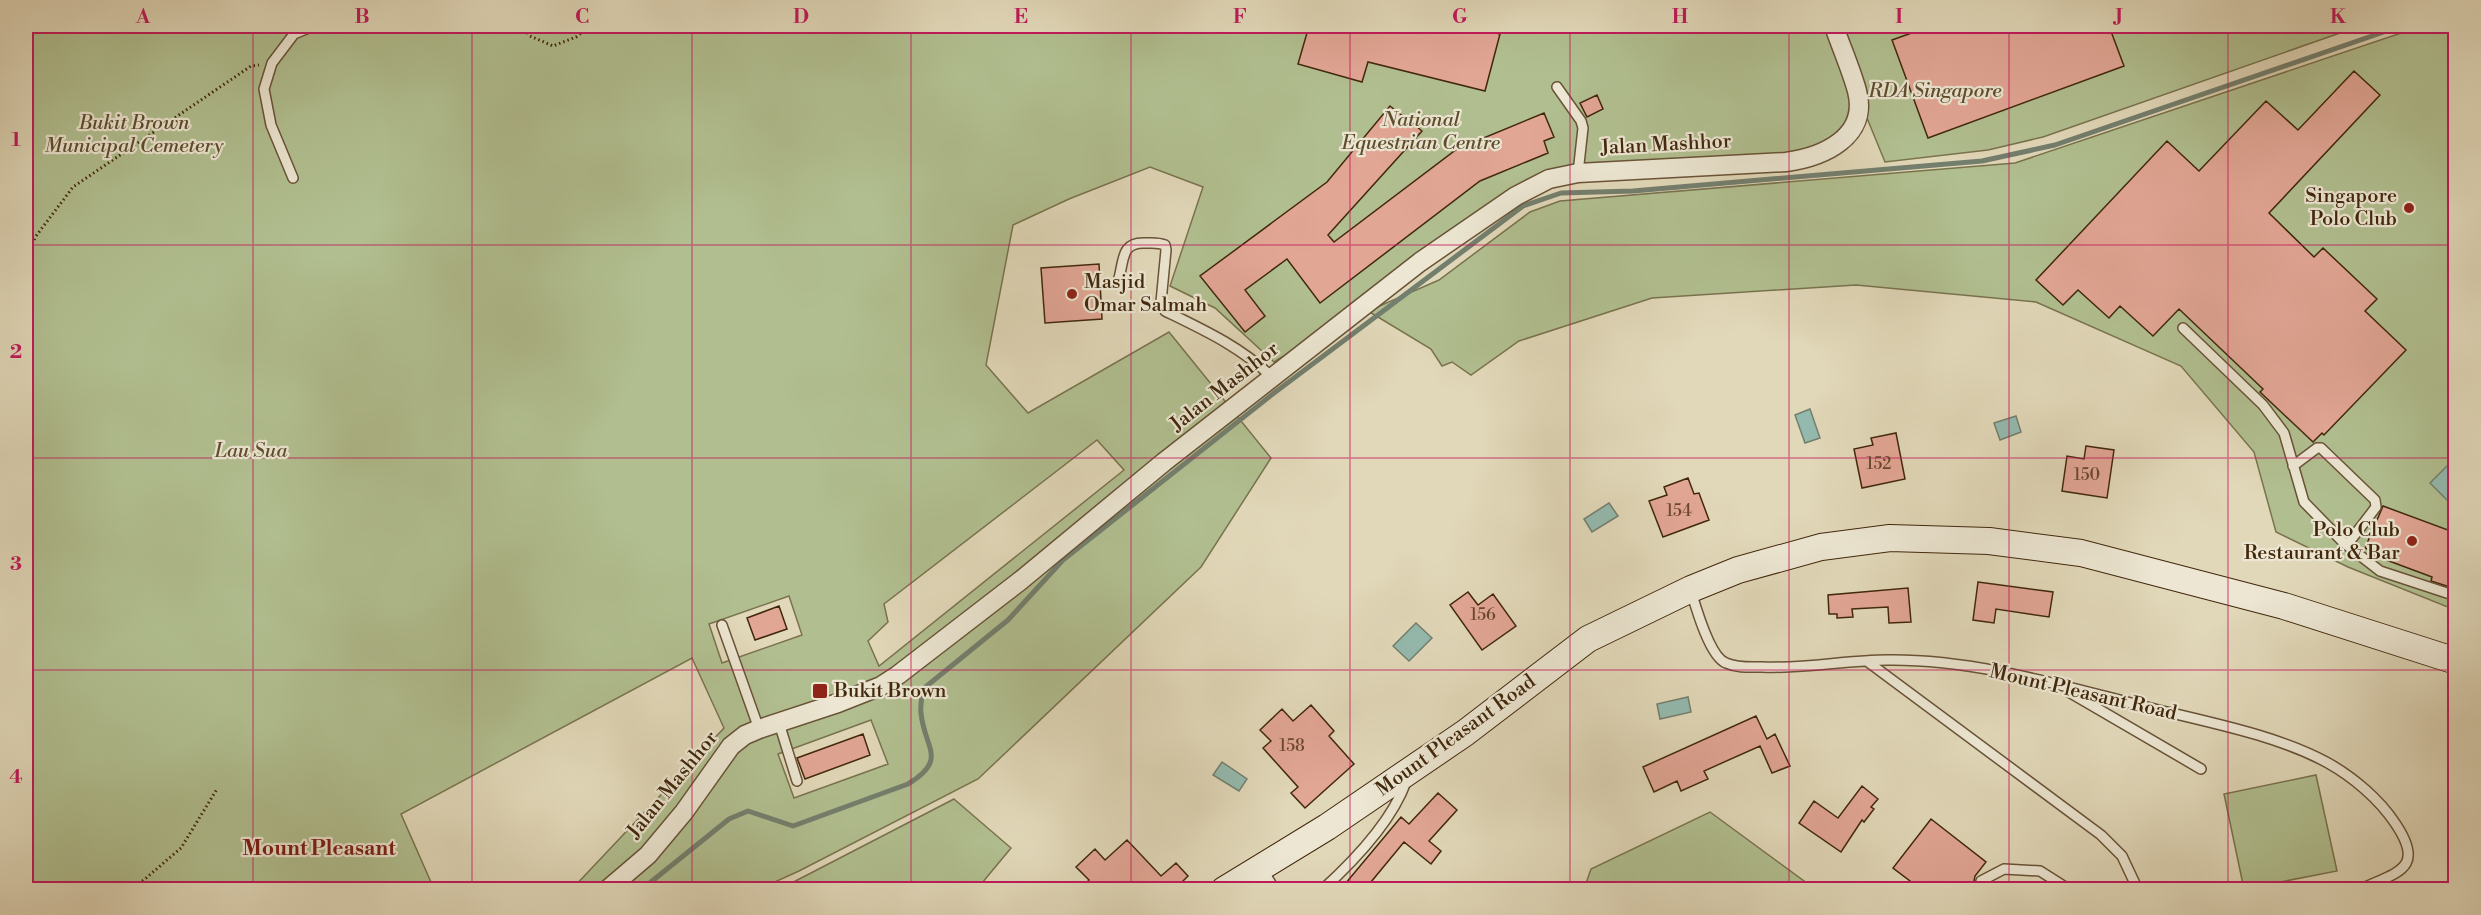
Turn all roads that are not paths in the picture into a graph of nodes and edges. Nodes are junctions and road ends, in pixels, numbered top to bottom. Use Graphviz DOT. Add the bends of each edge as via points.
graph roads {
  1 [pos="313,26"];
  2 [pos="1834,26"];
  3 [pos="1557,87"];
  4 [pos="1578,173"];
  5 [pos="293,178"];
  6 [pos="1119,278"];
  7 [pos="2183,328"];
  8 [pos="1272,377"];
  9 [pos="2293,466"];
  10 [pos="2348,545"];
  11 [pos="1691,589"];
  12 [pos="2456,596"];
  13 [pos="722,625"];
  14 [pos="2456,661"];
  15 [pos="1868,662"];
  16 [pos="2056,685"];
  17 [pos="779,723"];
  18 [pos="759,729"];
  19 [pos="2201,769"];
  20 [pos="1409,771"];
  21 [pos="797,781"];
  22 [pos="1261,867"];
  23 [pos="1981,880"];
  24 [pos="608,890"];
  25 [pos="1224,890"];
  26 [pos="1275,890"];
  27 [pos="1322,890"];
  28 [pos="2070,890"];
  29 [pos="2138,890"];
  30 [pos="2359,890"];
  1 -- 5 [label="lane" via="294,34 272,63 264,89 271,125"];
  2 -- 4 [label="street, Jalan Mashhor" via="1858,93 1857,117 1838,145 1806,159 1786,162"];
  3 -- 4 [label="lane" via="1583,128"];
  4 -- 8 [label="street, Jalan Mashhor" via="1549,180 1499,207 1420,262"];
  6 -- 8 [label="lane" via="1130,244 1165,245 1161,302 1165,311 1232,344"];
  7 -- 9 [label="lane" via="2263,405 2284,434"];
  8 -- 17 [label="street, Jalan Mashhor" via="898,675 881,686"];
  9 -- 10 [label="lane" via="2304,502"];
  9 -- 10 [label="lane" via="2320,448 2375,500 2376,507"];
  10 -- 12 [label="lane" via="2380,571"];
  11 -- 14 [label="street, Mount Pleasant Road" via="1738,570 1821,547 1890,538 1989,541 2081,553 2284,606"];
  11 -- 15 [label="lane, Mount Pleasant Road" via="1714,652 1723,663 1789,668"];
  11 -- 20 [label="street, Mount Pleasant Road" via="1588,639"];
  13 -- 18 [label="lane"];
  15 -- 16 [label="lane, Mount Pleasant Road" via="1930,662"];
  15 -- 29 [label="lane" via="2102,835 2122,856"];
  16 -- 19 [label="lane"];
  16 -- 30 [label="lane, Mount Pleasant Road" via="2223,726 2278,742 2328,763 2385,808 2402,832 2409,851 2407,864 2399,872"];
  17 -- 18 [label="street, Jalan Mashhor"];
  17 -- 21 [label="lane"];
  18 -- 24 [label="street, Jalan Mashhor" via="731,746 648,855"];
  20 -- 22 [label="street, Mount Pleasant Road"];
  20 -- 27 [label="lane" via="1385,821"];
  22 -- 25 [label="street, Mount Pleasant Road"];
  22 -- 26 [label="lane"];
  23 -- 28 [label="lane" via="2004,869 2040,870"];
}
